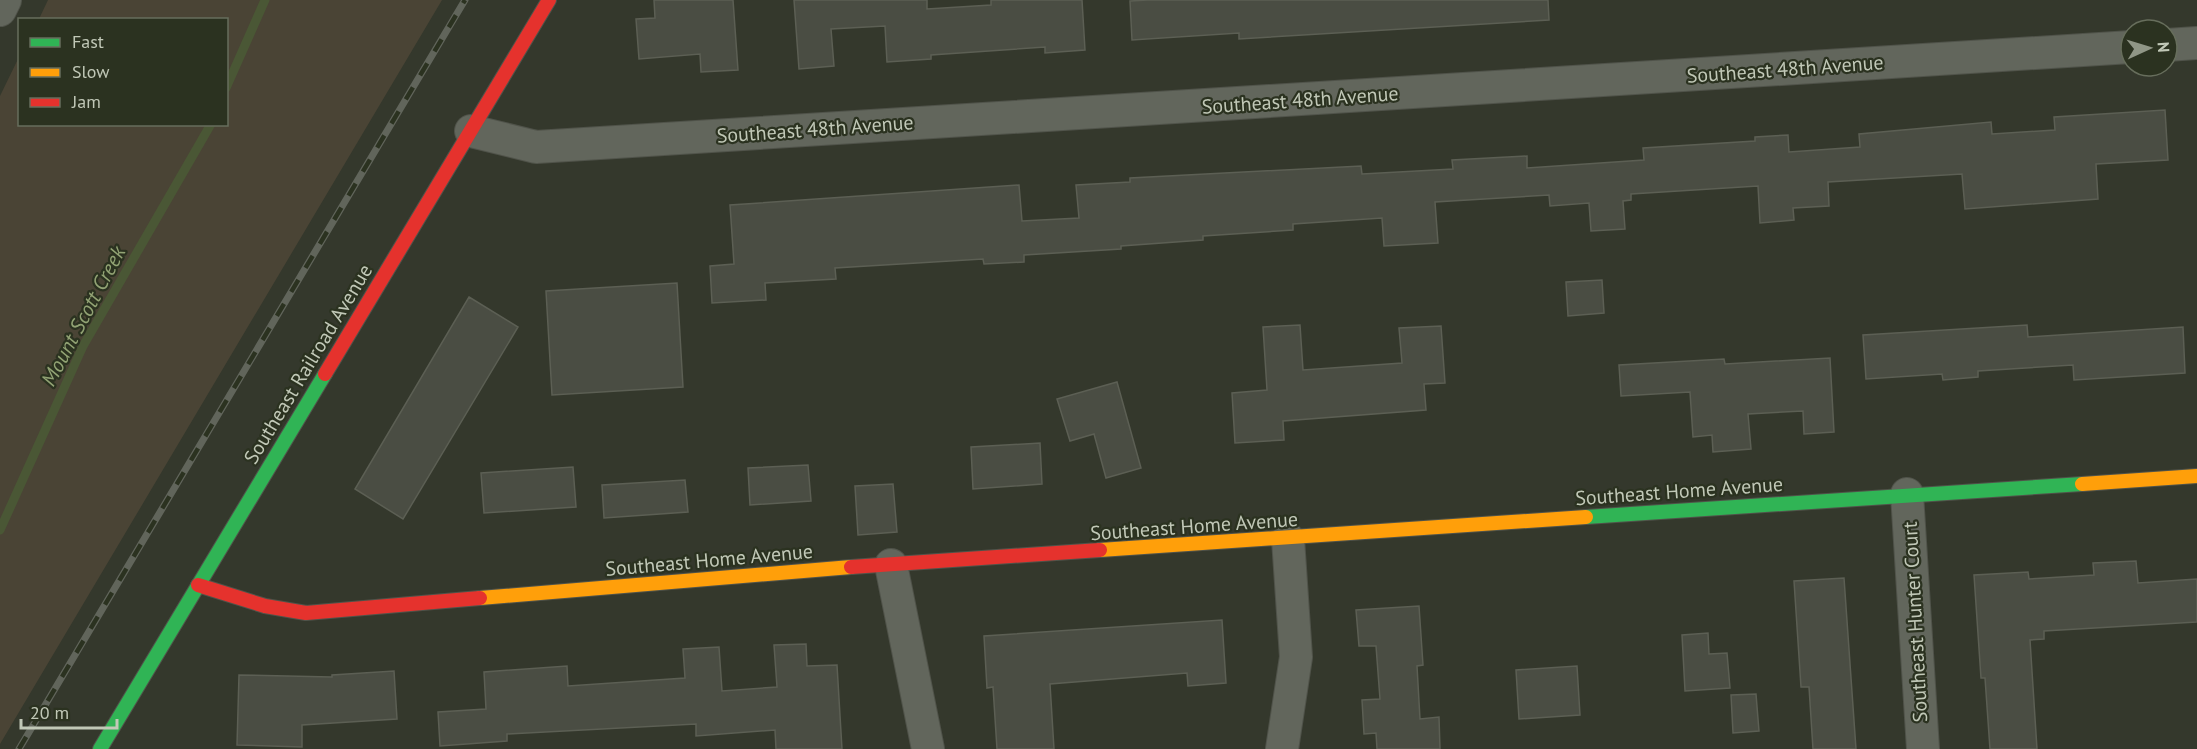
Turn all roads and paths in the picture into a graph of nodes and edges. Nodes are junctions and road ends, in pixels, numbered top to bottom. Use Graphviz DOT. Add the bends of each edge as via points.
graph roads {
  1 [pos="5,0"];
  2 [pos="549,0"];
  3 [pos="0,10"];
  4 [pos="2197,43"];
  5 [pos="2179,44"];
  6 [pos="2119,48"];
  7 [pos="471,131"];
  8 [pos="2197,476"];
  9 [pos="1907,494"];
  10 [pos="1288,539"];
  11 [pos="891,565"];
  12 [pos="198,585"];
  13 [pos="100,749"];
  14 [pos="928,749"];
  15 [pos="1282,749"];
  16 [pos="1923,749"];
  1 -- 3 [label="street"];
  2 -- 7 [label="street, Southeast Railroad Avenue"];
  4 -- 5 [label="street"];
  6 -- 7 [label="street, Southeast 48th Avenue" via="536,147"];
  7 -- 12 [label="street, Southeast Railroad Avenue"];
  8 -- 9 [label="street, Southeast Home Avenue"];
  9 -- 10 [label="street, Southeast Home Avenue"];
  9 -- 16 [label="street, Southeast Hunter Court"];
  10 -- 11 [label="street, Southeast Home Avenue"];
  10 -- 15 [label="street" via="1296,657"];
  11 -- 12 [label="street, Southeast Home Avenue" via="306,613 264,606"];
  11 -- 14 [label="street"];
  12 -- 13 [label="street, Southeast Railroad Avenue"];
}
